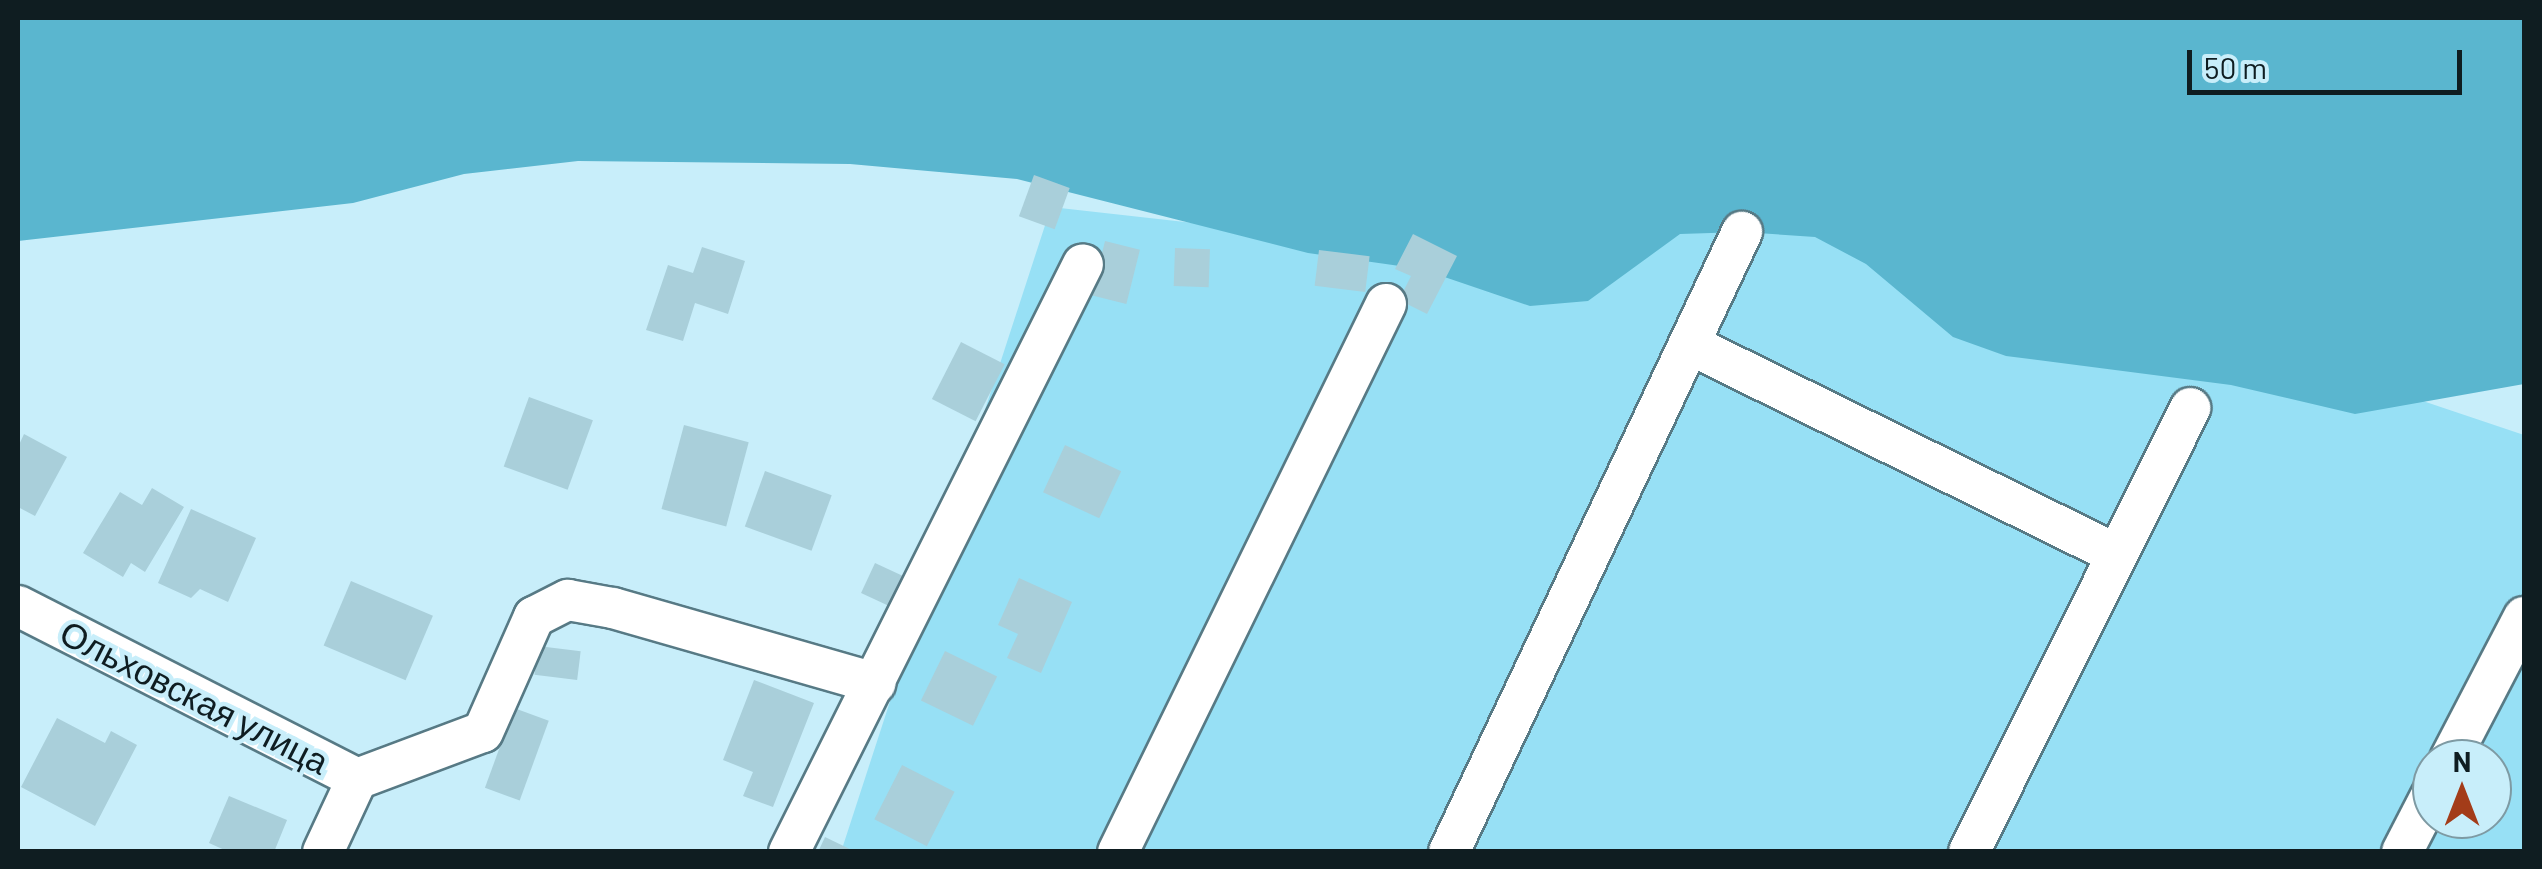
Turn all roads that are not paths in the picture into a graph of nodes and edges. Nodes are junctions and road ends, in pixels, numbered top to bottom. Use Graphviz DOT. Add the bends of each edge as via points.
graph roads {
  1 [pos="1742,232"];
  2 [pos="1083,264"];
  3 [pos="1386,304"];
  4 [pos="1690,344"];
  5 [pos="2190,408"];
  6 [pos="2117,555"];
  7 [pos="18,606"];
  8 [pos="2524,616"];
  9 [pos="875,684"];
  10 [pos="2460,739"];
  11 [pos="357,779"];
  12 [pos="323,852"];
  13 [pos="789,852"];
  14 [pos="1118,852"];
  15 [pos="1450,852"];
  16 [pos="1969,852"];
  1 -- 4 [label="street"];
  2 -- 9 [label="street"];
  3 -- 14 [label="street"];
  4 -- 6 [label="street"];
  4 -- 15 [label="street"];
  5 -- 6 [label="street"];
  6 -- 16 [label="street"];
  7 -- 11 [label="street, Ольховская улица"];
  8 -- 10 [label="street"];
  9 -- 11 [label="street, Ольховская улица" via="568,600 534,617 484,732"];
  9 -- 13 [label="street"];
  11 -- 12 [label="street"];
}
